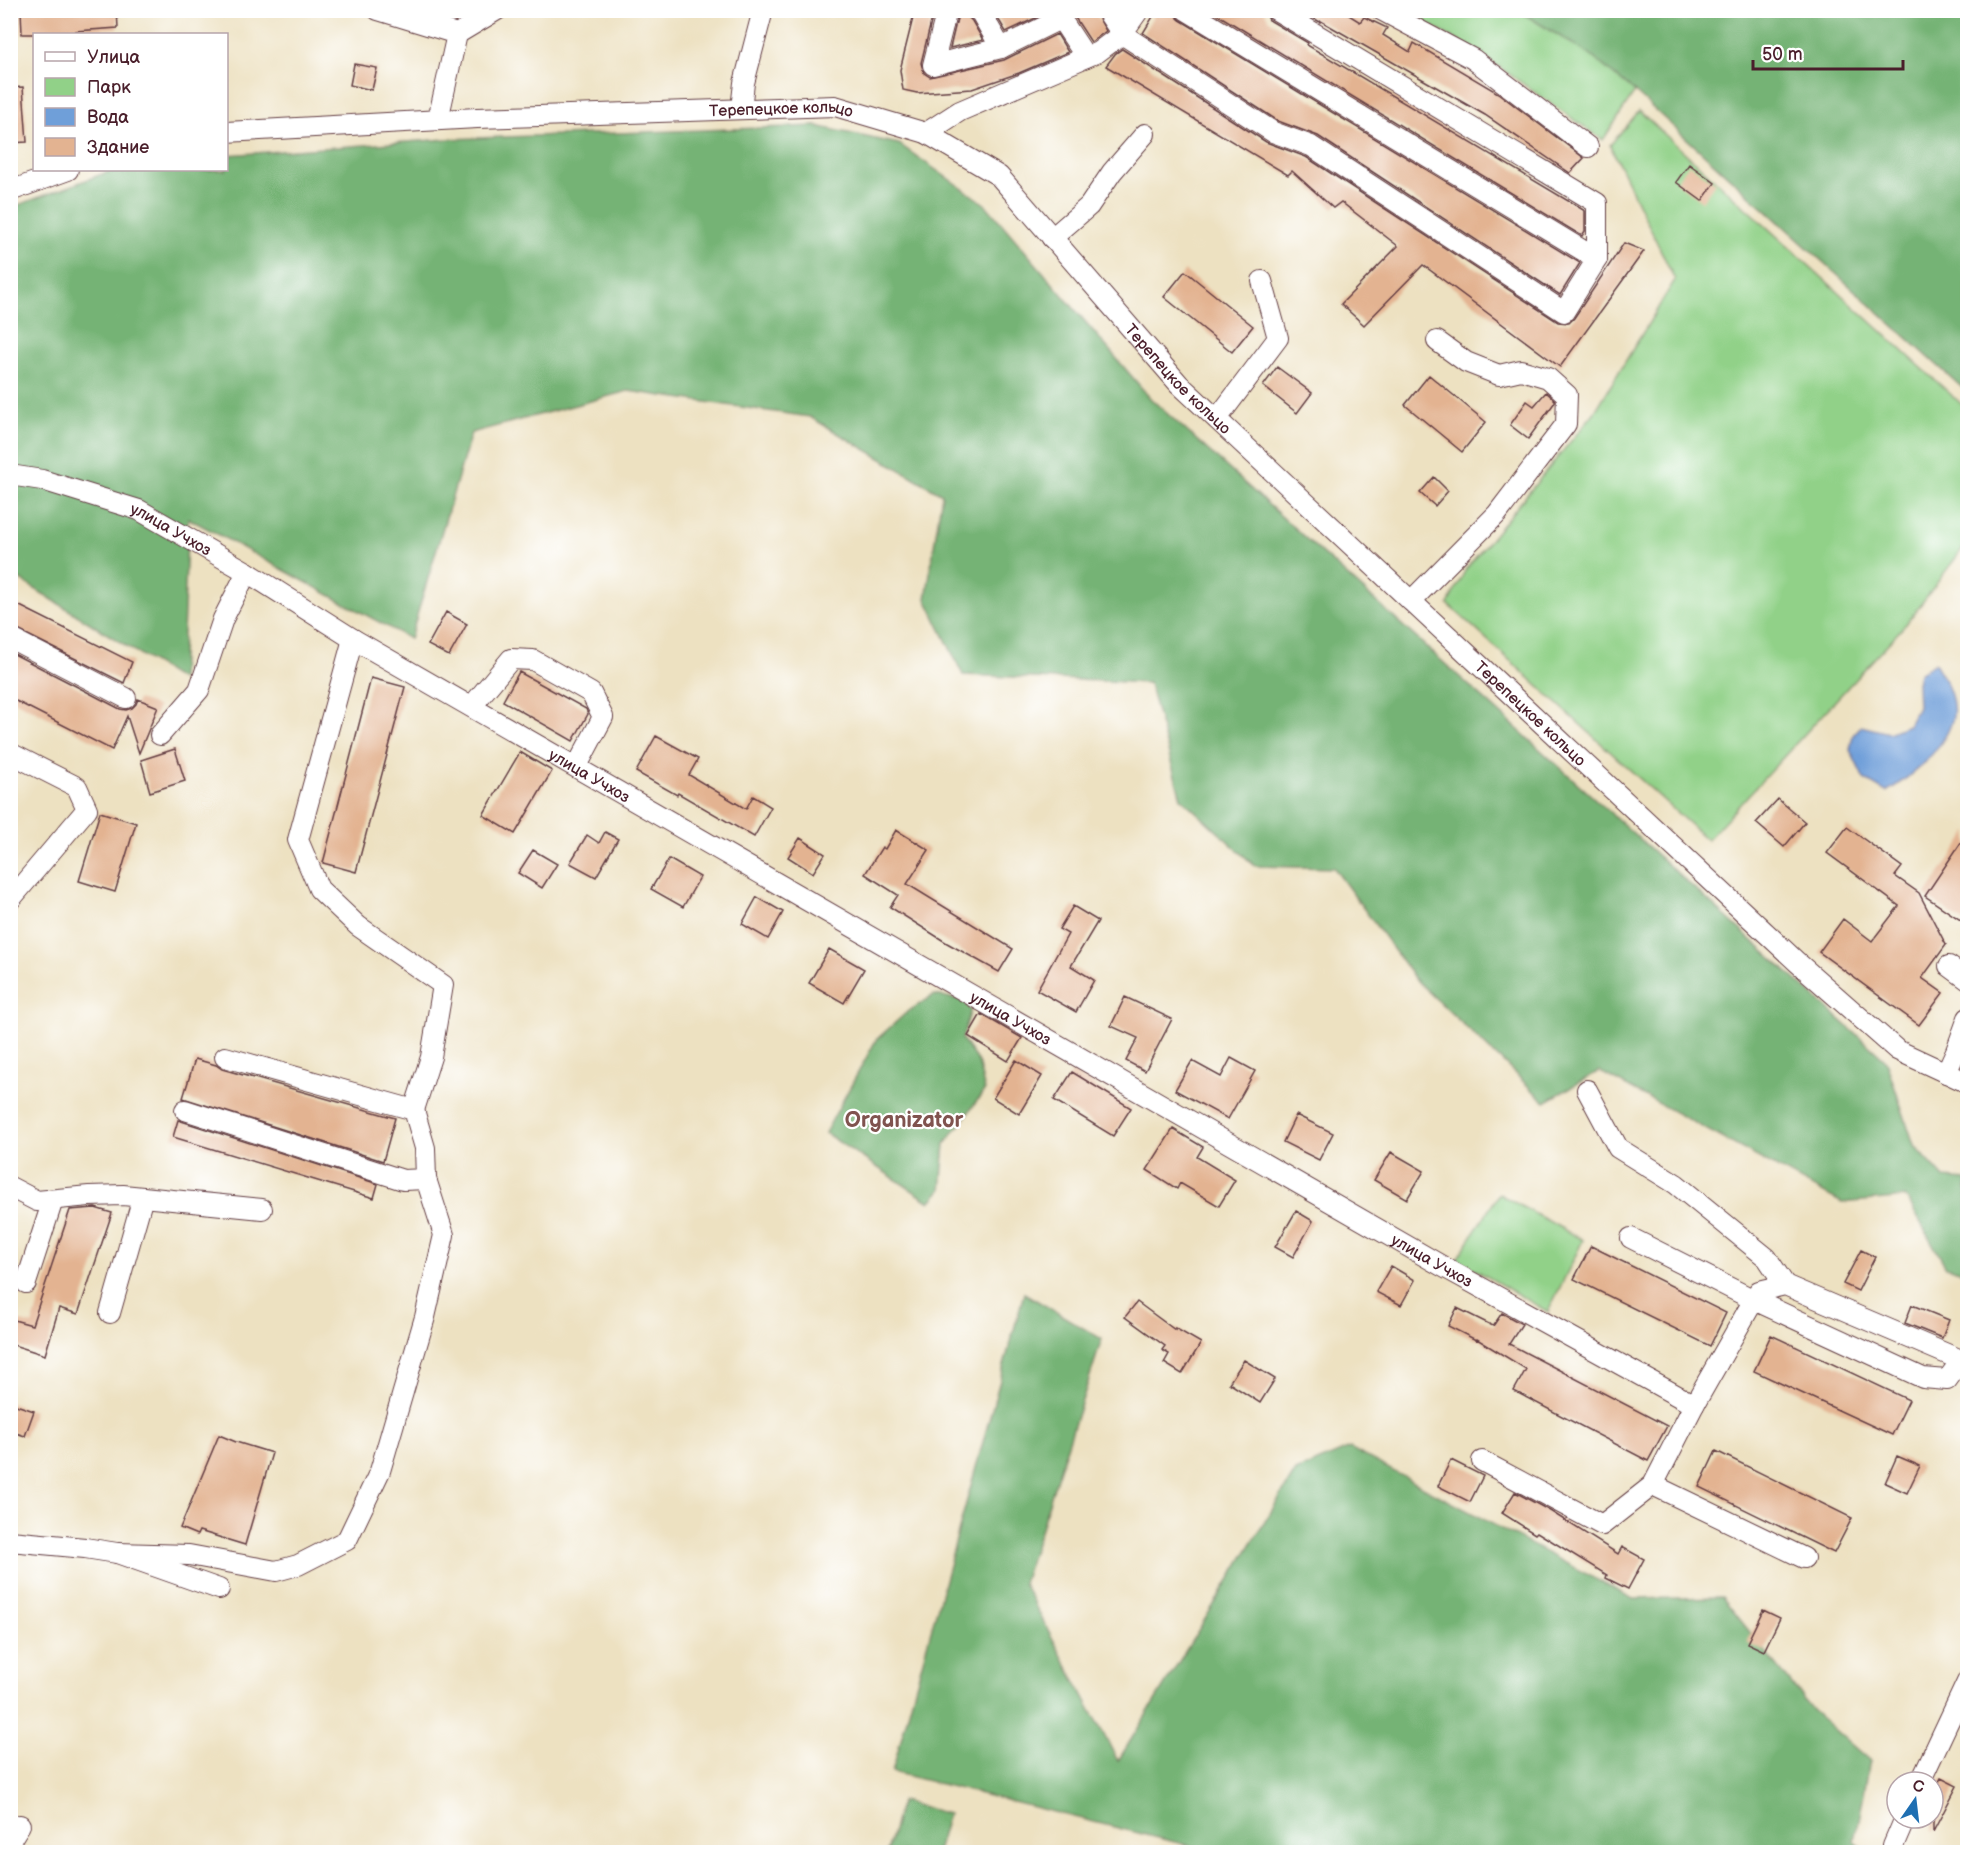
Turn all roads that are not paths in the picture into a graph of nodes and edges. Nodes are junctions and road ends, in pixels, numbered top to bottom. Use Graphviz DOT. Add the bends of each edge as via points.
graph roads {
  1 [pos="378,10"];
  2 [pos="497,10"];
  3 [pos="763,10"];
  4 [pos="947,10"];
  5 [pos="977,10"];
  6 [pos="1106,10"];
  7 [pos="1139,10"];
  8 [pos="1186,10"];
  9 [pos="1276,10"];
  10 [pos="1381,10"];
  11 [pos="1058,15"];
  12 [pos="457,34"];
  13 [pos="1122,34"];
  14 [pos="1001,48"];
  15 [pos="1086,57"];
  16 [pos="741,109"];
  17 [pos="438,120"];
  18 [pos="228,132"];
  19 [pos="926,133"];
  20 [pos="1145,134"];
  21 [pos="1587,147"];
  22 [pos="50,173"];
  23 [pos="10,191"];
  24 [pos="1052,238"];
  25 [pos="1598,260"];
  26 [pos="1262,281"];
  27 [pos="1437,341"];
  28 [pos="1217,419"];
  29 [pos="10,475"];
  30 [pos="247,572"];
  31 [pos="1411,601"];
  32 [pos="10,638"];
  33 [pos="353,639"];
  34 [pos="126,698"];
  35 [pos="472,706"];
  36 [pos="160,735"];
  37 [pos="10,753"];
  38 [pos="577,766"];
  39 [pos="10,900"];
  40 [pos="1949,966"];
  41 [pos="1968,980"];
  42 [pos="1968,1018"];
  43 [pos="225,1057"];
  44 [pos="1946,1073"];
  45 [pos="1968,1083"];
  46 [pos="1587,1090"];
  47 [pos="185,1110"];
  48 [pos="414,1110"];
  49 [pos="426,1179"];
  50 [pos="10,1187"];
  51 [pos="143,1197"];
  52 [pos="53,1200"];
  53 [pos="262,1209"];
  54 [pos="1631,1238"];
  55 [pos="26,1283"];
  56 [pos="1785,1285"];
  57 [pos="1754,1300"];
  58 [pos="110,1313"];
  59 [pos="1964,1362"];
  60 [pos="1694,1405"];
  61 [pos="1482,1461"];
  62 [pos="1653,1485"];
  63 [pos="10,1541"];
  64 [pos="117,1553"];
  65 [pos="1804,1558"];
  66 [pos="219,1589"];
  67 [pos="1968,1680"];
  68 [pos="1926,1770"];
  69 [pos="1900,1830"];
  70 [pos="1894,1852"];
  1 -- 12 [label="street"];
  2 -- 12 [label="street"];
  3 -- 16 [label="street"];
  4 -- 14 [label="street" via="933,64"];
  5 -- 14 [label="street"];
  6 -- 13 [label="street"];
  7 -- 13 [label="street"];
  8 -- 25 [label="street"];
  9 -- 25 [label="street" via="1597,203"];
  10 -- 21 [label="street" via="1473,60"];
  11 -- 14 [label="street"];
  11 -- 15 [label="street"];
  12 -- 17 [label="street"];
  13 -- 15 [label="street"];
  13 -- 25 [label="street" via="1273,132 1311,146 1564,312"];
  15 -- 19 [label="street" via="960,111"];
  16 -- 17 [label="street, Терепецкое кольцо"];
  16 -- 19 [label="street, Терепецкое кольцо" via="835,106"];
  17 -- 18 [label="street, Терепецкое кольцо"];
  19 -- 24 [label="street, Терепецкое кольцо" via="999,176"];
  20 -- 24 [label="street" via="1089,206"];
  22 -- 23 [label="street"];
  24 -- 28 [label="street, Терепецкое кольцо" via="1179,384"];
  26 -- 28 [label="street" via="1278,338"];
  27 -- 31 [label="street" via="1466,362 1498,375 1521,370 1548,378 1567,395 1566,424 1497,514"];
  28 -- 31 [label="street, Терепецкое кольцо"];
  29 -- 30 [label="street, улица Учхоз" via="42,480 139,510"];
  30 -- 33 [label="street, улица Учхоз"];
  30 -- 36 [label="street" via="223,619 199,690"];
  31 -- 44 [label="street, Терепецкое кольцо" via="1848,1007 1897,1050"];
  32 -- 34 [label="street"];
  33 -- 35 [label="street, улица Учхоз"];
  33 -- 48 [label="street" via="298,840 319,889 358,926 443,985 431,1057"];
  35 -- 38 [label="street, улица Учхоз"];
  35 -- 38 [label="street" via="511,658 533,660 591,693 603,717"];
  37 -- 39 [label="street" via="77,787 87,809"];
  38 -- 60 [label="street, улица Учхоз" via="1442,1266"];
  40 -- 41 [label="street"];
  42 -- 44 [label="street"];
  43 -- 48 [label="street"];
  44 -- 45 [label="street, Терепецкое кольцо"];
  46 -- 56 [label="street" via="1618,1148 1676,1184 1767,1258"];
  47 -- 49 [label="street" via="403,1180"];
  48 -- 49 [label="street" via="425,1148"];
  49 -- 64 [label="street" via="444,1235 425,1317 380,1472 347,1540 298,1565 276,1571 189,1555"];
  50 -- 52 [label="street" via="37,1201"];
  51 -- 52 [label="street"];
  51 -- 53 [label="street"];
  51 -- 58 [label="street"];
  52 -- 55 [label="street"];
  54 -- 57 [label="street"];
  56 -- 57 [label="street" via="1760,1291"];
  56 -- 59 [label="street"];
  57 -- 59 [label="street" via="1923,1378 1947,1380"];
  57 -- 60 [label="street"];
  60 -- 62 [label="street"];
  61 -- 62 [label="street" via="1602,1525"];
  62 -- 65 [label="street"];
  63 -- 64 [label="street"];
  64 -- 66 [label="street"];
  67 -- 68 [label="street"];
  69 -- 70 [label="street"];
}
